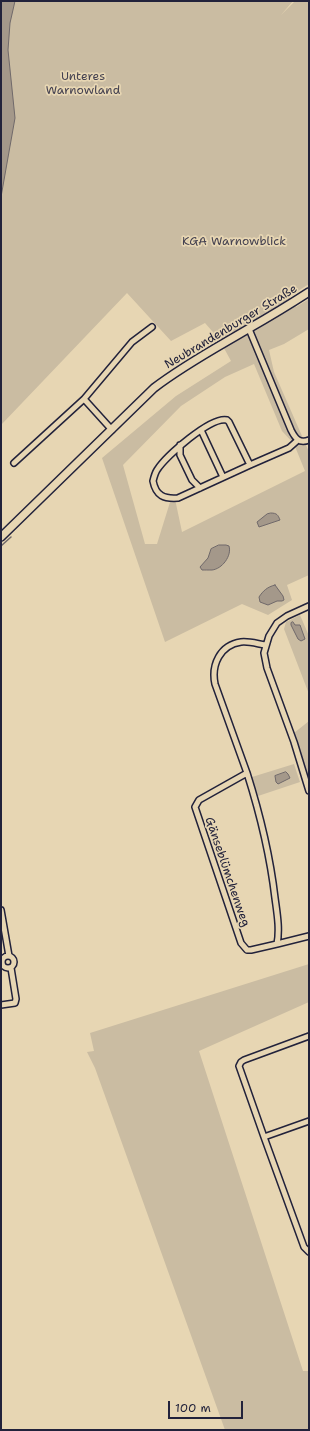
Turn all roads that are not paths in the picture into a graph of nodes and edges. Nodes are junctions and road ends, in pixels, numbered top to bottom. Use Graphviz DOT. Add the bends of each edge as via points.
graph roads {
  1 [pos="309,292"];
  2 [pos="152,327"];
  3 [pos="249,329"];
  4 [pos="84,399"];
  5 [pos="112,430"];
  6 [pos="201,430"];
  7 [pos="298,440"];
  8 [pos="309,440"];
  9 [pos="180,445"];
  10 [pos="14,463"];
  11 [pos="250,465"];
  12 [pos="223,478"];
  13 [pos="200,488"];
  14 [pos="1,537"];
  15 [pos="309,606"];
  16 [pos="265,645"];
  17 [pos="247,772"];
  18 [pos="309,792"];
  19 [pos="1,910"];
  20 [pos="309,936"];
  21 [pos="277,944"];
  22 [pos="1,953"];
  23 [pos="7,957"];
  24 [pos="11,968"];
  25 [pos="1,1006"];
  26 [pos="309,1036"];
  27 [pos="309,1121"];
  28 [pos="264,1137"];
  29 [pos="309,1252"];
  1 -- 3 [label="main road, Neubrandenburger Straße"];
  2 -- 4 [label="street" via="132,342"];
  3 -- 5 [label="main road, Neubrandenburger Straße" via="171,374"];
  3 -- 7 [label="street" via="288,423"];
  4 -- 5 [label="street"];
  4 -- 10 [label="street"];
  5 -- 14 [label="main road, Neubrandenburger Straße"];
  6 -- 9 [label="street"];
  6 -- 11 [label="street" via="220,419 227,420"];
  6 -- 12 [label="street"];
  7 -- 8 [label="street"];
  7 -- 11 [label="street" via="289,448"];
  9 -- 13 [label="street" via="180,455 192,480"];
  9 -- 13 [label="street" via="158,469 153,481 154,487 160,495 168,499 178,498"];
  11 -- 12 [label="street"];
  12 -- 13 [label="street"];
  15 -- 16 [label="street" via="281,620 272,630"];
  16 -- 17 [label="street" via="246,642 227,646 219,655 213,676"];
  16 -- 18 [label="street" via="267,668"];
  17 -- 21 [label="street" via="269,853 278,927"];
  17 -- 21 [label="street, Gänseblümchenweg" via="199,800 195,810 244,947 251,950"];
  19 -- 23 [label="street"];
  20 -- 21 [label="street, Gänseblümchenweg"];
  22 -- 23 [label="street"];
  23 -- 24 [label="street" via="14,961"];
  23 -- 24 [label="street" via="2,961 3,965"];
  24 -- 25 [label="street" via="15,1003"];
  26 -- 28 [label="street" via="241,1062 240,1070"];
  27 -- 28 [label="street"];
  28 -- 29 [label="street" via="304,1247"];
}
